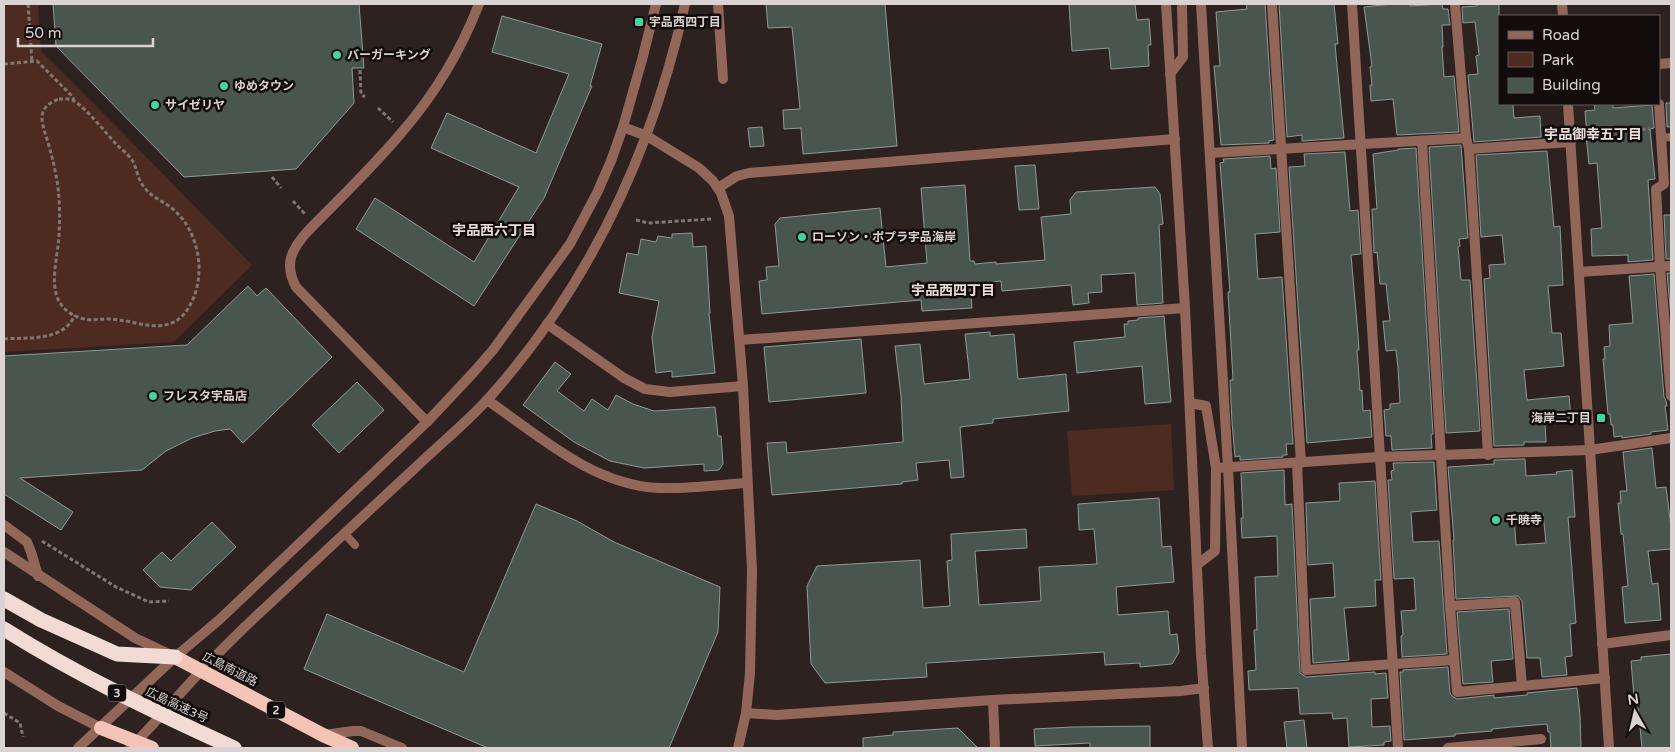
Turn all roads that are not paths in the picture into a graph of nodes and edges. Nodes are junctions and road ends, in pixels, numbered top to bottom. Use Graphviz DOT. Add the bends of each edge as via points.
graph roads {
  1 [pos="479,4"];
  2 [pos="656,4"];
  3 [pos="685,4"];
  4 [pos="718,4"];
  5 [pos="1166,4"];
  6 [pos="1182,4"];
  7 [pos="1201,4"];
  8 [pos="1272,4"];
  9 [pos="1352,4"];
  10 [pos="1455,4"];
  11 [pos="1170,74"];
  12 [pos="723,79"];
  13 [pos="1568,105"];
  14 [pos="1659,105"];
  15 [pos="622,127"];
  16 [pos="1664,134"];
  17 [pos="647,136"];
  18 [pos="1466,138"];
  19 [pos="1175,139"];
  20 [pos="1422,141"];
  21 [pos="1570,142"];
  22 [pos="1360,144"];
  23 [pos="1282,149"];
  24 [pos="1469,149"];
  25 [pos="1210,153"];
  26 [pos="718,188"];
  27 [pos="1660,266"];
  28 [pos="1671,266"];
  29 [pos="1579,272"];
  30 [pos="1185,308"];
  31 [pos="547,324"];
  32 [pos="740,340"];
  33 [pos="743,386"];
  34 [pos="1671,396"];
  35 [pos="488,400"];
  36 [pos="1190,403"];
  37 [pos="427,422"];
  38 [pos="1671,438"];
  39 [pos="1590,450"];
  40 [pos="1488,455"];
  41 [pos="1440,456"];
  42 [pos="1380,457"];
  43 [pos="1299,463"];
  44 [pos="1216,468"];
  45 [pos="1228,468"];
  46 [pos="747,483"];
  47 [pos="4,524"];
  48 [pos="345,534"];
  49 [pos="355,545"];
  50 [pos="4,552"];
  51 [pos="1198,564"];
  52 [pos="38,576"];
  53 [pos="4,599"];
  54 [pos="1450,606"];
  55 [pos="4,629"];
  56 [pos="1671,635"];
  57 [pos="1602,644"];
  58 [pos="175,657"];
  59 [pos="1454,660"];
  60 [pos="1393,664"];
  61 [pos="201,671"];
  62 [pos="6,674"];
  63 [pos="1605,678"];
  64 [pos="1522,686"];
  65 [pos="1204,688"];
  66 [pos="993,700"];
  67 [pos="746,713"];
  68 [pos="101,728"];
  69 [pos="323,735"];
  70 [pos="1541,739"];
  71 [pos="133,745"];
  72 [pos="78,748"];
  73 [pos="152,748"];
  74 [pos="234,748"];
  75 [pos="352,748"];
  76 [pos="402,748"];
  77 [pos="738,748"];
  78 [pos="995,748"];
  79 [pos="1208,748"];
  80 [pos="1242,748"];
  81 [pos="1398,748"];
  82 [pos="1448,748"];
  83 [pos="1609,748"];
  1 -- 37 [label="street" via="451,62 419,110 307,232 290,257 290,273 296,287"];
  2 -- 15 [label="street"];
  3 -- 17 [label="street" via="670,67"];
  4 -- 12 [label="street"];
  5 -- 11 [label="street"];
  6 -- 11 [label="street" via="1183,57"];
  7 -- 25 [label="street"];
  8 -- 23 [label="street"];
  9 -- 22 [label="street"];
  10 -- 18 [label="street"];
  11 -- 19 [label="street"];
  13 -- 21 [label="street"];
  14 -- 16 [label="street"];
  15 -- 17 [label="street"];
  15 -- 37 [label="street" via="611,161 570,244 493,350"];
  16 -- 27 [label="street" via="1664,184 1656,189"];
  17 -- 26 [label="street" via="699,168"];
  17 -- 31 [label="street" via="614,213 582,272"];
  18 -- 20 [label="street"];
  18 -- 24 [label="street"];
  19 -- 26 [label="street" via="749,174 737,176"];
  19 -- 30 [label="street"];
  20 -- 22 [label="street"];
  20 -- 41 [label="street"];
  21 -- 24 [label="street"];
  21 -- 29 [label="street"];
  22 -- 23 [label="street"];
  22 -- 42 [label="street"];
  23 -- 25 [label="street"];
  23 -- 43 [label="street"];
  24 -- 40 [label="street"];
  25 -- 45 [label="street"];
  26 -- 32 [label="street" via="726,203 730,223"];
  27 -- 28 [label="street"];
  27 -- 29 [label="street"];
  27 -- 34 [label="street"];
  29 -- 39 [label="street"];
  30 -- 32 [label="street"];
  30 -- 36 [label="street"];
  31 -- 33 [label="street" via="645,389 670,392"];
  31 -- 35 [label="street"];
  32 -- 33 [label="street"];
  33 -- 46 [label="street"];
  35 -- 46 [label="street" via="566,455 609,478 658,488"];
  35 -- 48 [label="street"];
  36 -- 44 [label="street" via="1206,406"];
  36 -- 51 [label="street"];
  37 -- 58 [label="street" via="219,620"];
  38 -- 39 [label="street"];
  39 -- 40 [label="street"];
  39 -- 57 [label="street"];
  40 -- 41 [label="street"];
  41 -- 42 [label="street"];
  41 -- 54 [label="street"];
  42 -- 43 [label="street"];
  42 -- 60 [label="street"];
  43 -- 45 [label="street"];
  43 -- 60 [label="street" via="1306,670"];
  44 -- 45 [label="street"];
  44 -- 51 [label="street" via="1215,551"];
  45 -- 80 [label="street"];
  46 -- 67 [label="street" via="752,570"];
  47 -- 52 [label="street" via="27,542"];
  48 -- 49 [label="lane"];
  48 -- 61 [label="street"];
  50 -- 52 [label="street"];
  51 -- 65 [label="street"];
  52 -- 58 [label="street" via="136,638"];
  53 -- 58 [label="highway" via="41,620 118,654"];
  54 -- 59 [label="street"];
  54 -- 64 [label="street" via="1515,602"];
  55 -- 74 [label="highway, 広島高速3号 / 3" via="98,683"];
  56 -- 57 [label="street"];
  57 -- 63 [label="street"];
  58 -- 61 [label="highway, 広島南道路 / 2"];
  58 -- 68 [label="street"];
  59 -- 60 [label="street"];
  59 -- 64 [label="street" via="1457,692"];
  60 -- 81 [label="street"];
  61 -- 69 [label="highway, 広島南道路 / 2"];
  61 -- 71 [label="street"];
  62 -- 68 [label="street"];
  63 -- 64 [label="street"];
  63 -- 83 [label="street"];
  65 -- 66 [label="street"];
  65 -- 79 [label="street"];
  66 -- 67 [label="street" via="777,715"];
  66 -- 78 [label="street"];
  67 -- 77 [label="street"];
  68 -- 71 [label="highway"];
  68 -- 72 [label="street"];
  69 -- 75 [label="highway, 広島南道路 / 2"];
  69 -- 76 [label="street" via="361,731"];
  70 -- 82 [label="street"];
  71 -- 73 [label="highway"];
}
